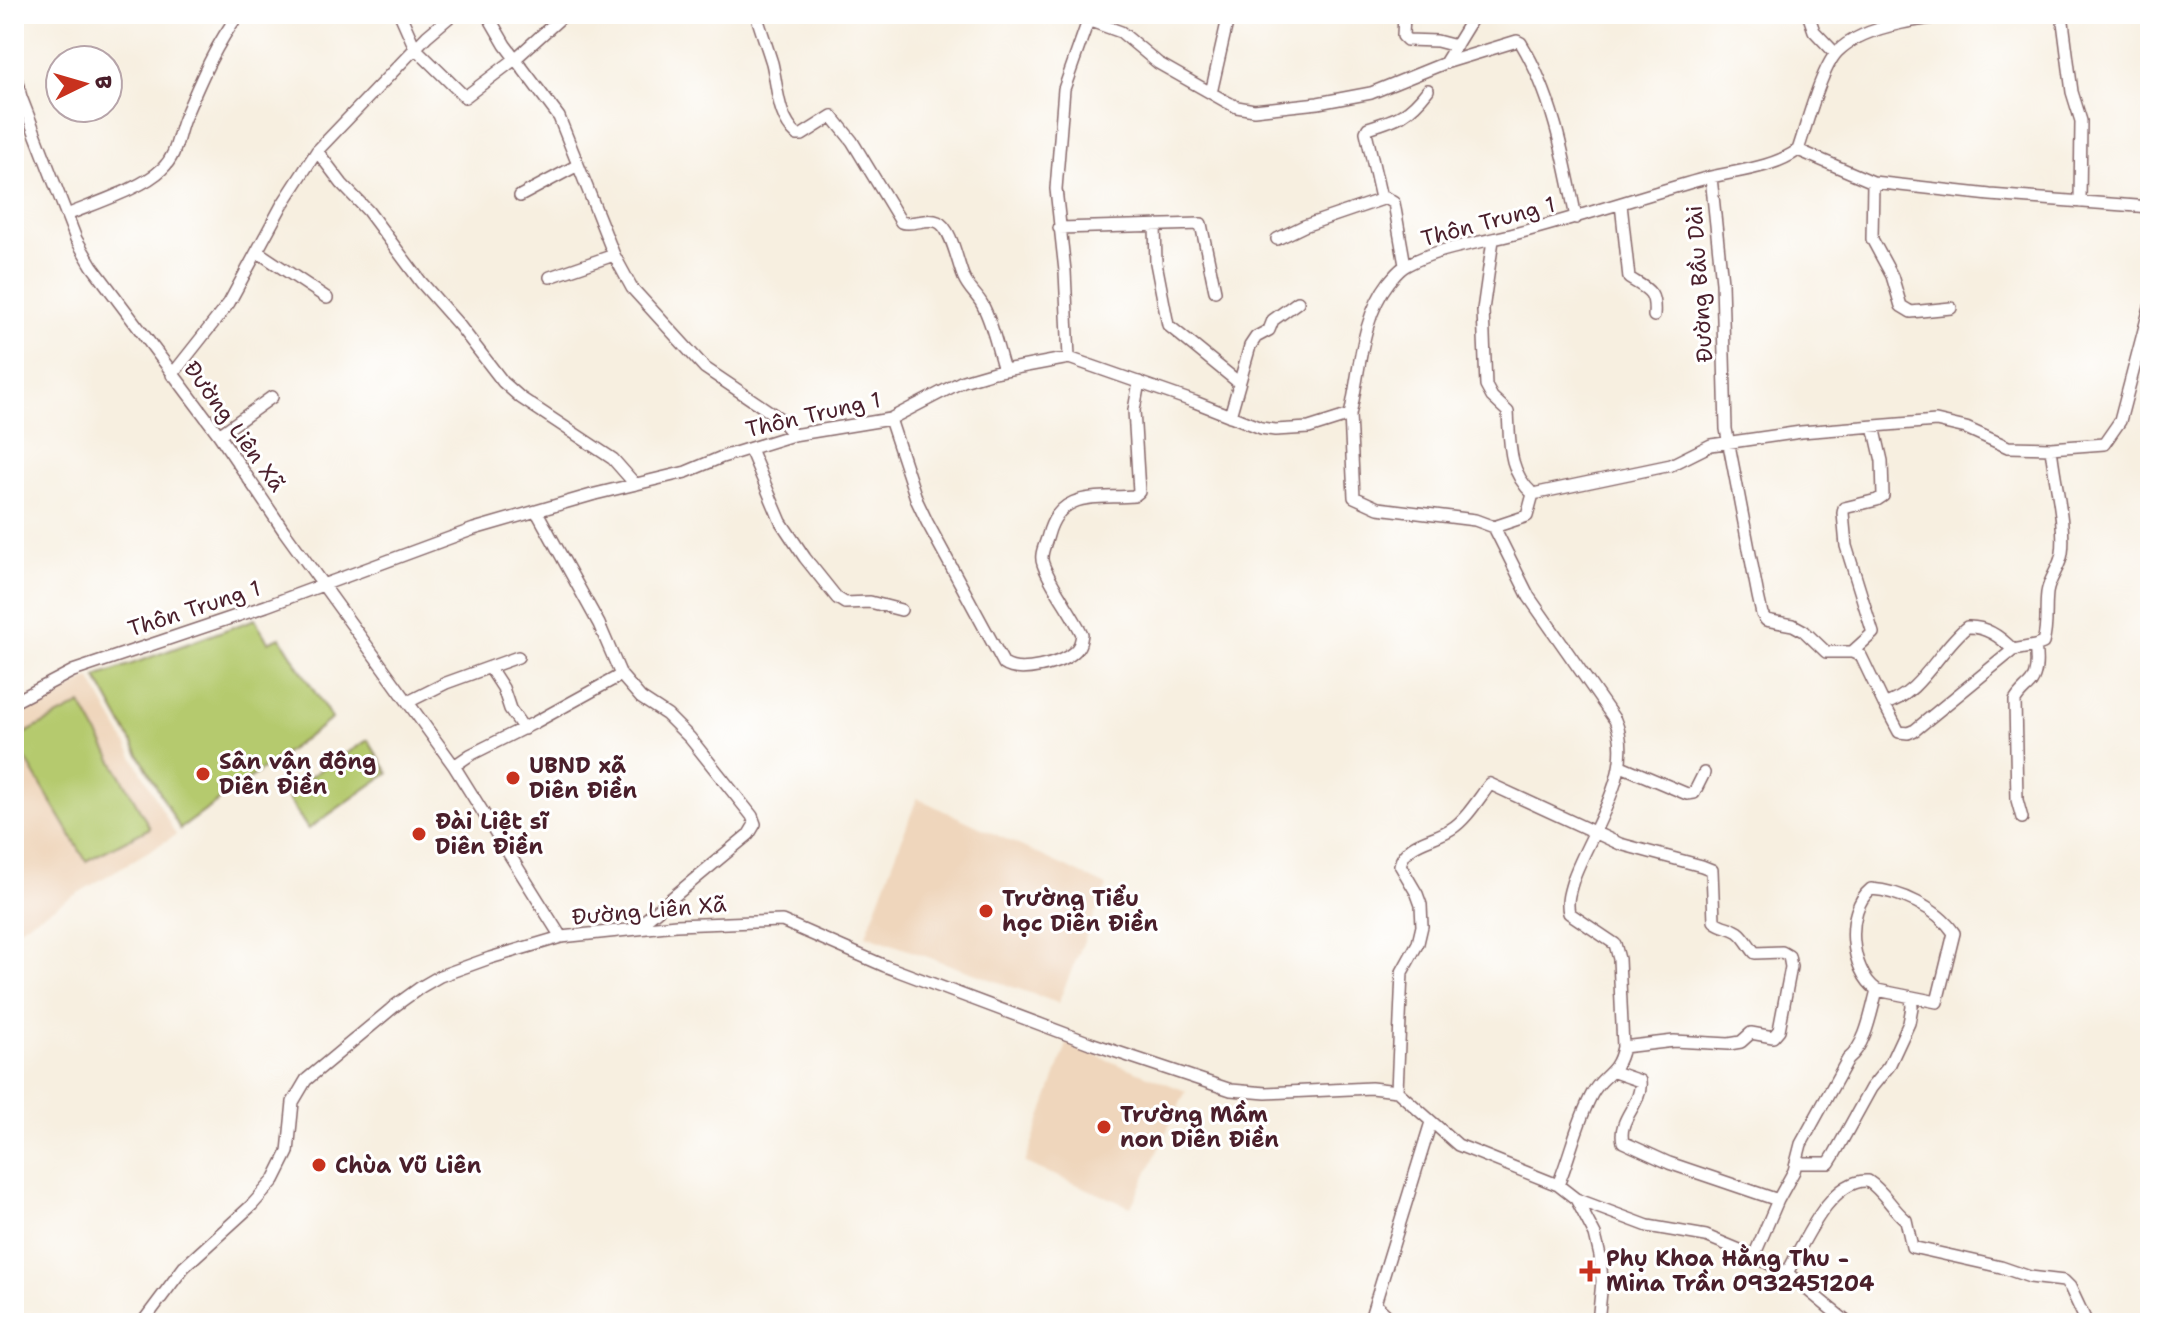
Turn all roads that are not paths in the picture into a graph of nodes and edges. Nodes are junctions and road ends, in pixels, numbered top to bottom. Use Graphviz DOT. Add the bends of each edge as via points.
graph roads {
  1 [pos="239,14"];
  2 [pos="400,14"];
  3 [pos="453,14"];
  4 [pos="487,14"];
  5 [pos="565,14"];
  6 [pos="756,14"];
  7 [pos="1071,14"];
  8 [pos="1229,14"];
  9 [pos="1404,14"];
  10 [pos="1475,14"];
  11 [pos="1808,14"];
  12 [pos="1972,14"];
  13 [pos="2062,14"];
  14 [pos="1088,21"];
  15 [pos="1456,46"];
  16 [pos="415,48"];
  17 [pos="1835,53"];
  18 [pos="515,59"];
  19 [pos="1445,63"];
  20 [pos="14,71"];
  21 [pos="1428,90"];
  22 [pos="1211,93"];
  23 [pos="1798,150"];
  24 [pos="317,151"];
  25 [pos="578,165"];
  26 [pos="1711,177"];
  27 [pos="1873,182"];
  28 [pos="520,196"];
  29 [pos="1381,198"];
  30 [pos="2080,202"];
  31 [pos="1621,204"];
  32 [pos="2150,207"];
  33 [pos="67,215"];
  34 [pos="1576,218"];
  35 [pos="1155,226"];
  36 [pos="1059,228"];
  37 [pos="1277,239"];
  38 [pos="1493,240"];
  39 [pos="258,252"];
  40 [pos="614,255"];
  41 [pos="1405,265"];
  42 [pos="550,277"];
  43 [pos="1215,291"];
  44 [pos="327,298"];
  45 [pos="1298,302"];
  46 [pos="2150,307"];
  47 [pos="1951,308"];
  48 [pos="1654,316"];
  49 [pos="1069,358"];
  50 [pos="1004,370"];
  51 [pos="172,375"];
  52 [pos="1139,382"];
  53 [pos="1238,382"];
  54 [pos="272,397"];
  55 [pos="1350,415"];
  56 [pos="1230,416"];
  57 [pos="890,419"];
  58 [pos="1874,426"];
  59 [pos="219,435"];
  60 [pos="793,435"];
  61 [pos="1729,442"];
  62 [pos="2051,448"];
  63 [pos="750,449"];
  64 [pos="635,484"];
  65 [pos="1533,494"];
  66 [pos="537,512"];
  67 [pos="1494,527"];
  68 [pos="324,584"];
  69 [pos="901,610"];
  70 [pos="2035,646"];
  71 [pos="2013,650"];
  72 [pos="1852,652"];
  73 [pos="518,657"];
  74 [pos="490,668"];
  75 [pos="621,675"];
  76 [pos="14,702"];
  77 [pos="408,702"];
  78 [pos="1884,704"];
  79 [pos="524,729"];
  80 [pos="454,766"];
  81 [pos="1621,766"];
  82 [pos="1704,773"];
  83 [pos="2022,818"];
  84 [pos="1594,832"];
  85 [pos="636,928"];
  86 [pos="561,937"];
  87 [pos="1877,990"];
  88 [pos="1911,997"];
  89 [pos="1623,1047"];
  90 [pos="1614,1072"];
  91 [pos="1397,1091"];
  92 [pos="1431,1122"];
  93 [pos="1796,1163"];
  94 [pos="1558,1185"];
  95 [pos="1576,1199"];
  96 [pos="1778,1200"];
  97 [pos="1754,1256"];
  98 [pos="1787,1273"];
  99 [pos="1375,1304"];
  100 [pos="2085,1319"];
  101 [pos="142,1323"];
  102 [pos="1369,1323"];
  103 [pos="1395,1323"];
  104 [pos="1598,1323"];
  105 [pos="1848,1323"];
  1 -- 33 [label="street" via="221,41 163,169"];
  2 -- 16 [label="street"];
  3 -- 16 [label="street"];
  4 -- 18 [label="street"];
  5 -- 18 [label="street"];
  6 -- 50 [label="street" via="781,109 794,134 802,135 832,116 901,222 943,225 965,281 989,318"];
  7 -- 14 [label="street"];
  8 -- 22 [label="street"];
  9 -- 15 [label="street" via="1407,40"];
  10 -- 15 [label="street"];
  11 -- 17 [label="street" via="1814,31"];
  12 -- 17 [label="street" via="1904,21"];
  13 -- 30 [label="street" via="2081,121"];
  14 -- 22 [label="street" via="1128,36 1158,63"];
  14 -- 36 [label="street" via="1064,89 1056,189"];
  15 -- 19 [label="street"];
  16 -- 18 [label="street" via="465,97"];
  16 -- 24 [label="street"];
  17 -- 23 [label="street"];
  18 -- 25 [label="street" via="559,117"];
  19 -- 22 [label="street" via="1371,93 1318,103 1254,110"];
  19 -- 34 [label="street" via="1514,40 1521,43 1550,106"];
  20 -- 33 [label="street, Đường Liên Xã"];
  21 -- 29 [label="street" via="1404,115 1366,132"];
  23 -- 26 [label="street, Đường Bầu Dài" via="1768,164"];
  23 -- 27 [label="street"];
  24 -- 39 [label="street"];
  24 -- 64 [label="street" via="503,382 613,459"];
  25 -- 28 [label="street"];
  25 -- 40 [label="street"];
  26 -- 31 [label="street, Thôn Trung 1"];
  26 -- 61 [label="street, Đường Bầu Dài"];
  27 -- 30 [label="street"];
  27 -- 47 [label="street" via="1872,239 1901,306 1911,312"];
  29 -- 37 [label="street"];
  29 -- 41 [label="street" via="1394,203"];
  30 -- 32 [label="street"];
  31 -- 34 [label="street, Thôn Trung 1"];
  31 -- 48 [label="street" via="1629,278 1650,290"];
  33 -- 51 [label="street, Đường Liên Xã" via="92,266"];
  34 -- 38 [label="street, Thôn Trung 1"];
  35 -- 36 [label="street"];
  35 -- 43 [label="street" via="1201,224"];
  35 -- 53 [label="street" via="1168,325"];
  36 -- 49 [label="street"];
  38 -- 41 [label="street, Thôn Trung 1"];
  38 -- 65 [label="street" via="1483,310 1486,386 1508,412 1515,470"];
  39 -- 44 [label="street"];
  39 -- 51 [label="street" via="218,319"];
  40 -- 42 [label="street"];
  40 -- 60 [label="street" via="632,288 696,360 779,418"];
  41 -- 55 [label="street, Thôn Trung 1" via="1376,303"];
  45 -- 53 [label="street" via="1256,337"];
  46 -- 62 [label="street" via="2120,421 2111,437 2104,444"];
  49 -- 50 [label="street, Thôn Trung 1"];
  49 -- 52 [label="street, Thôn Trung 1"];
  50 -- 57 [label="street, Thôn Trung 1" via="963,381"];
  51 -- 59 [label="street, Đường Liên Xã"];
  52 -- 56 [label="street, Thôn Trung 1"];
  52 -- 57 [label="street" via="1134,410 1139,492 1058,509 1042,553 1082,634 1080,644 1070,655 1019,670 1004,664 933,534"];
  53 -- 56 [label="street"];
  54 -- 59 [label="street"];
  55 -- 56 [label="street, Thôn Trung 1" via="1286,431"];
  55 -- 67 [label="street" via="1354,497 1378,508"];
  57 -- 60 [label="street, Thôn Trung 1"];
  58 -- 61 [label="street"];
  58 -- 62 [label="street" via="1936,421 2008,447"];
  58 -- 72 [label="street" via="1883,496 1844,508 1843,513 1846,546 1873,633"];
  59 -- 68 [label="street, Đường Liên Xã"];
  60 -- 63 [label="street, Thôn Trung 1"];
  61 -- 65 [label="street" via="1671,465"];
  61 -- 72 [label="street, Đường Bầu Dài" via="1762,614 1766,620 1804,631 1826,652"];
  62 -- 70 [label="street" via="2063,541 2061,558 2049,578 2046,633 2043,643"];
  63 -- 64 [label="street, Thôn Trung 1"];
  63 -- 69 [label="street" via="781,522 837,598"];
  64 -- 66 [label="street, Thôn Trung 1"];
  65 -- 67 [label="street" via="1527,516"];
  66 -- 68 [label="street, Thôn Trung 1" via="474,529"];
  66 -- 75 [label="street"];
  67 -- 81 [label="street" via="1529,597 1615,720 1622,735"];
  68 -- 76 [label="street, Thôn Trung 1" via="73,671"];
  68 -- 77 [label="street, Đường Liên Xã"];
  70 -- 71 [label="street"];
  70 -- 83 [label="street" via="2033,681 2015,701"];
  71 -- 78 [label="street" via="1983,629 1967,627 1908,690"];
  71 -- 78 [label="street" via="1915,730 1899,732"];
  72 -- 78 [label="street" via="1861,656"];
  73 -- 74 [label="street"];
  74 -- 77 [label="street"];
  74 -- 79 [label="street"];
  75 -- 79 [label="street"];
  75 -- 85 [label="street" via="690,738 755,824"];
  77 -- 80 [label="street, Đường Liên Xã"];
  79 -- 80 [label="street"];
  80 -- 86 [label="street, Đường Liên Xã"];
  81 -- 82 [label="street" via="1687,794 1694,793"];
  81 -- 84 [label="street"];
  84 -- 89 [label="street" via="1567,905 1569,913 1615,944"];
  84 -- 89 [label="street" via="1712,870 1714,921 1742,935 1755,953 1789,956 1791,967 1779,1030 1773,1037 1751,1033 1729,1044 1674,1041"];
  84 -- 91 [label="street" via="1490,784 1454,828 1402,855 1400,865 1417,894 1422,926 1402,972"];
  85 -- 86 [label="street, Đường Liên Xã"];
  85 -- 91 [label="street, Đường Liên Xã" via="782,921 885,966 1231,1090"];
  86 -- 101 [label="street" via="431,982 306,1080 293,1102 288,1152 274,1180 184,1267"];
  87 -- 88 [label="street"];
  87 -- 88 [label="street" via="1868,984 1853,949 1861,901 1871,889 1910,899 1954,933 1937,1002"];
  87 -- 93 [label="street" via="1857,1052 1812,1122"];
  88 -- 93 [label="street" via="1909,1023 1889,1066 1829,1163"];
  89 -- 90 [label="street"];
  90 -- 94 [label="street" via="1594,1091"];
  90 -- 96 [label="street" via="1640,1081 1641,1090 1621,1133 1623,1142"];
  91 -- 92 [label="street"];
  92 -- 94 [label="street" via="1470,1150"];
  92 -- 99 [label="street"];
  93 -- 96 [label="street"];
  94 -- 95 [label="street"];
  95 -- 97 [label="street" via="1648,1226 1706,1236"];
  95 -- 104 [label="street" via="1600,1256"];
  96 -- 97 [label="street"];
  97 -- 98 [label="street"];
  98 -- 100 [label="street" via="1835,1195 1852,1182 1868,1181 1906,1220 1912,1247 2064,1281"];
  98 -- 105 [label="street"];
  99 -- 102 [label="street"];
  99 -- 103 [label="street"];
}
